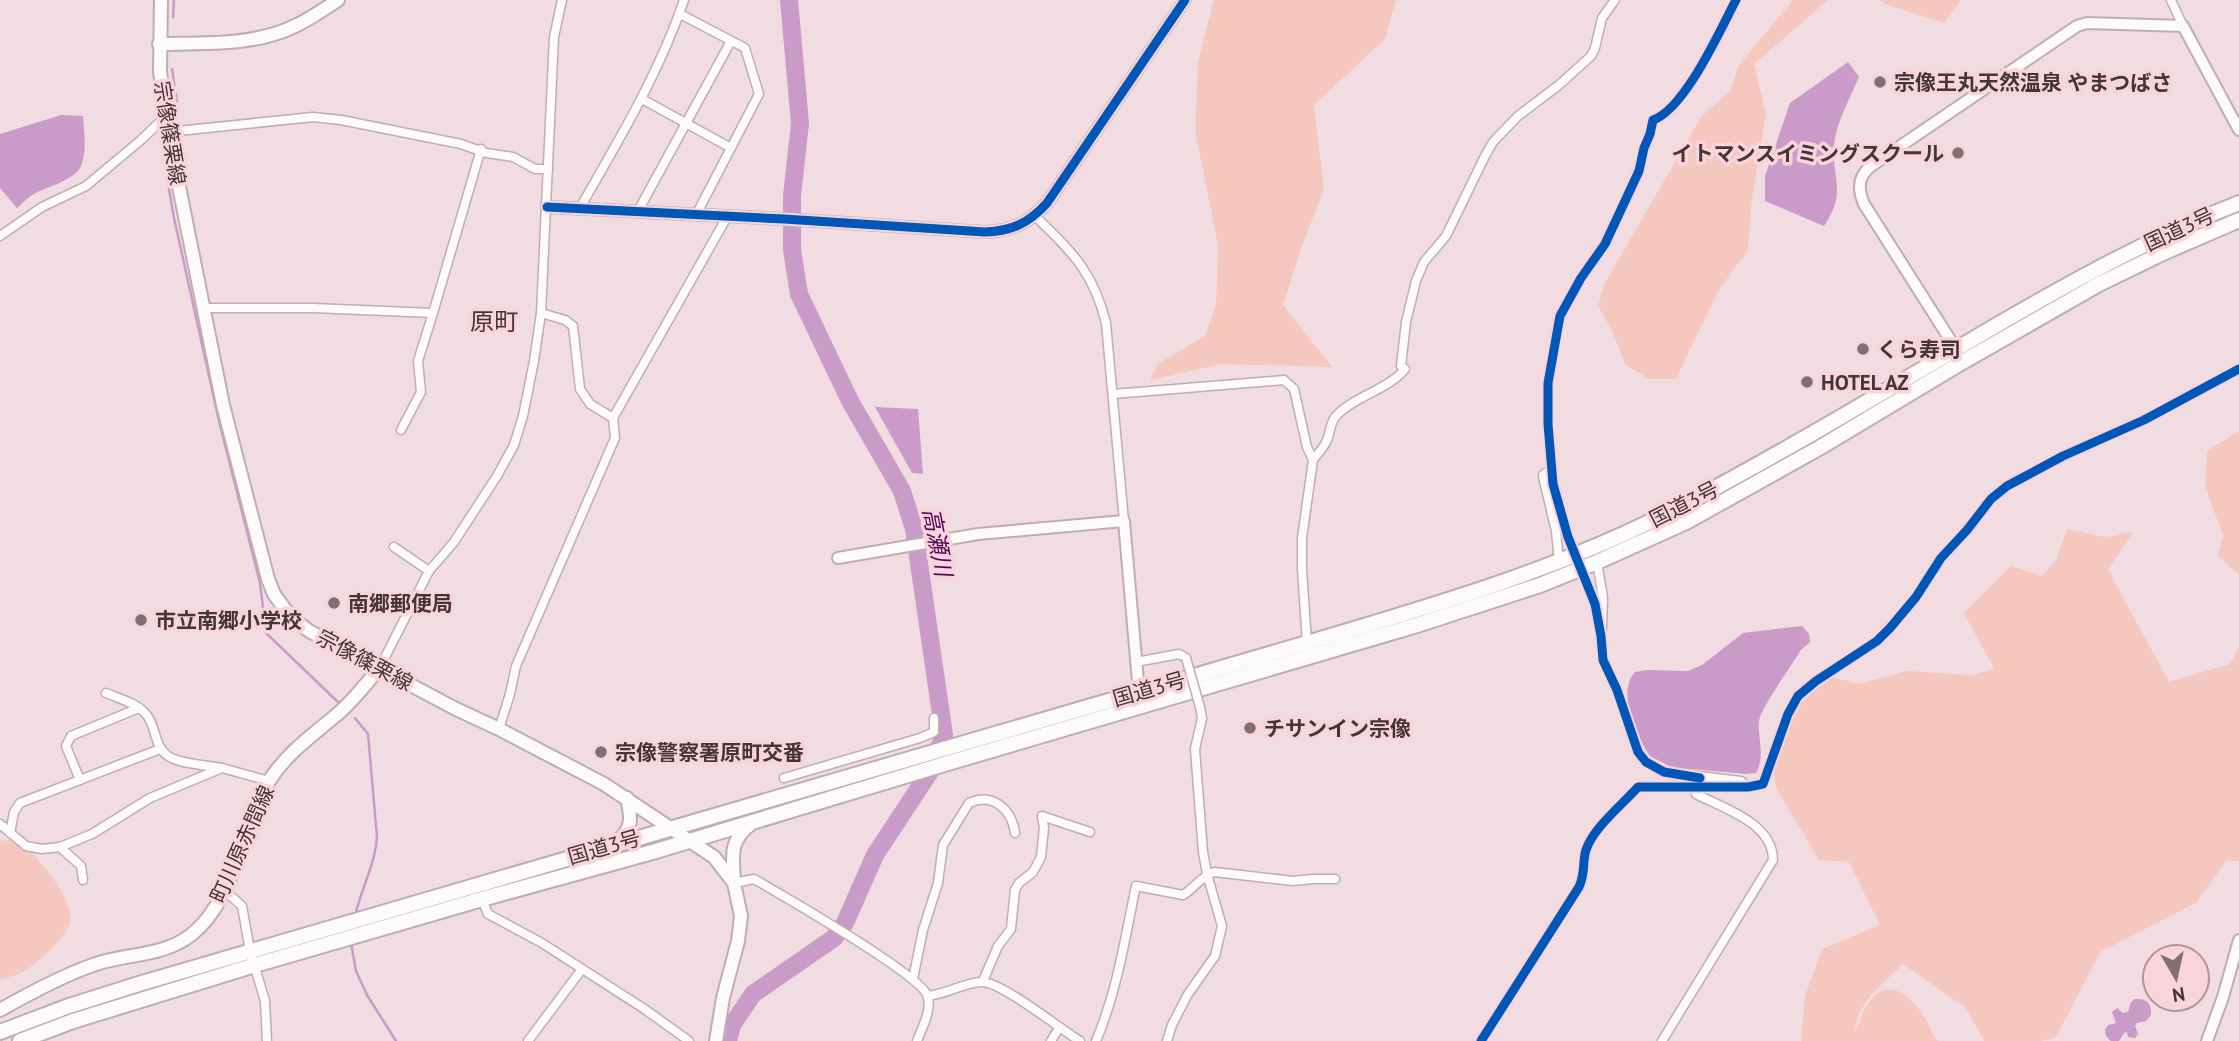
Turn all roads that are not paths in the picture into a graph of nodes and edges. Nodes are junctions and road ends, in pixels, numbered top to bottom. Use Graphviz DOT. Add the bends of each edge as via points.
graph roads {
  1 [pos="161,0"];
  2 [pos="338,0"];
  3 [pos="562,0"];
  4 [pos="684,0"];
  5 [pos="1185,0"];
  6 [pos="1615,0"];
  7 [pos="1736,0"];
  8 [pos="2171,0"];
  9 [pos="680,14"];
  10 [pos="2183,26"];
  11 [pos="731,41"];
  12 [pos="159,44"];
  13 [pos="642,99"];
  14 [pos="166,116"];
  15 [pos="686,124"];
  16 [pos="2239,130"];
  17 [pos="168,132"];
  18 [pos="731,148"];
  19 [pos="481,149"];
  20 [pos="548,169"];
  21 [pos="2239,203"];
  22 [pos="547,207"];
  23 [pos="580,208"];
  24 [pos="638,211"];
  25 [pos="696,215"];
  26 [pos="1035,216"];
  27 [pos="727,217"];
  28 [pos="2239,220"];
  29 [pos="0,236"];
  30 [pos="204,308"];
  31 [pos="433,313"];
  32 [pos="541,313"];
  33 [pos="1956,349"];
  34 [pos="2239,369"];
  35 [pos="1113,394"];
  36 [pos="613,418"];
  37 [pos="401,430"];
  38 [pos="1312,460"];
  39 [pos="1552,468"];
  40 [pos="1124,521"];
  41 [pos="1568,537"];
  42 [pos="394,547"];
  43 [pos="838,558"];
  44 [pos="1559,562"];
  45 [pos="1597,562"];
  46 [pos="429,571"];
  47 [pos="1586,579"];
  48 [pos="1601,636"];
  49 [pos="1307,643"];
  50 [pos="1136,662"];
  51 [pos="380,667"];
  52 [pos="106,693"];
  53 [pos="1139,693"];
  54 [pos="139,708"];
  55 [pos="934,718"];
  56 [pos="499,729"];
  57 [pos="160,749"];
  58 [pos="222,768"];
  59 [pos="784,778"];
  60 [pos="80,780"];
  61 [pos="269,781"];
  62 [pos="1695,787"];
  63 [pos="1748,787"];
  64 [pos="627,799"];
  65 [pos="754,822"];
  66 [pos="0,824"];
  67 [pos="670,828"];
  68 [pos="1090,832"];
  69 [pos="10,833"];
  70 [pos="1014,833"];
  71 [pos="691,841"];
  72 [pos="615,843"];
  73 [pos="60,847"];
  74 [pos="1207,874"];
  75 [pos="1335,879"];
  76 [pos="83,880"];
  77 [pos="734,883"];
  78 [pos="224,890"];
  79 [pos="482,899"];
  80 [pos="2239,940"];
  81 [pos="252,958"];
  82 [pos="582,969"];
  83 [pos="913,979"];
  84 [pos="983,981"];
  85 [pos="928,996"];
  86 [pos="0,1010"];
  87 [pos="1059,1028"];
  88 [pos="0,1032"];
  89 [pos="20,1041"];
  90 [pos="267,1041"];
  91 [pos="528,1041"];
  92 [pos="689,1041"];
  93 [pos="716,1041"];
  94 [pos="917,1041"];
  95 [pos="1051,1041"];
  96 [pos="1080,1041"];
  97 [pos="1096,1041"];
  98 [pos="1167,1041"];
  99 [pos="1482,1041"];
  100 [pos="1662,1041"];
  101 [pos="2207,1041"];
  1 -- 12 [label="main road, 宗像篠栗線"];
  2 -- 12 [label="main road" via="296,26 271,35"];
  3 -- 20 [label="street" via="554,37"];
  4 -- 9 [label="street"];
  5 -- 26 [label="street"];
  6 -- 38 [label="street" via="1602,18 1591,56 1493,142 1446,236 1424,262 1406,323 1401,366 1405,369 1397,379 1358,398 1335,417 1325,444"];
  7 -- 39 [label="street" via="1674,106 1653,120 1639,172 1605,244 1560,316 1548,383"];
  8 -- 10 [label="street"];
  9 -- 11 [label="street"];
  9 -- 13 [label="street"];
  10 -- 16 [label="street"];
  10 -- 33 [label="street" via="2077,26 1862,176 1864,204"];
  11 -- 15 [label="street"];
  11 -- 18 [label="street" via="745,48 759,93"];
  12 -- 14 [label="main road, 宗像篠栗線"];
  13 -- 15 [label="street"];
  13 -- 23 [label="street"];
  14 -- 17 [label="main road, 宗像篠栗線"];
  14 -- 29 [label="street" via="86,186 42,207"];
  15 -- 18 [label="street"];
  15 -- 24 [label="street"];
  17 -- 19 [label="street" via="313,117"];
  17 -- 30 [label="main road, 宗像篠栗線"];
  18 -- 25 [label="street"];
  19 -- 20 [label="street" via="513,157 535,169"];
  19 -- 31 [label="street"];
  20 -- 22 [label="street"];
  21 -- 33 [label="highway, 国道3号" via="2065,285"];
  22 -- 23 [label="street"];
  22 -- 32 [label="street"];
  23 -- 24 [label="street"];
  24 -- 25 [label="street"];
  25 -- 27 [label="street"];
  26 -- 27 [label="street" via="1012,229 985,232"];
  26 -- 35 [label="street" via="1088,274 1106,323"];
  27 -- 36 [label="street"];
  28 -- 45 [label="highway, 国道3号" via="2099,284 1688,521"];
  30 -- 31 [label="street"];
  30 -- 51 [label="main road, 宗像篠栗線" via="223,405 263,566 274,593 293,619 309,631"];
  31 -- 37 [label="street" via="418,361 421,392"];
  32 -- 36 [label="street" via="573,326 580,389 590,404"];
  32 -- 46 [label="street" via="514,445 454,542"];
  33 -- 44 [label="highway, 国道3号" via="1724,484"];
  34 -- 63 [label="street" via="2144,420 2063,456 1991,499 1890,628 1798,696 1763,784"];
  35 -- 38 [label="street" via="1284,380 1294,389"];
  35 -- 40 [label="street"];
  36 -- 56 [label="street" via="615,438 516,666"];
  38 -- 49 [label="street" via="1302,538"];
  39 -- 41 [label="street"];
  39 -- 44 [label="street" via="1543,475"];
  40 -- 43 [label="street" via="978,534"];
  40 -- 50 [label="street"];
  42 -- 46 [label="street"];
  44 -- 49 [label="highway, 国道3号"];
  45 -- 48 [label="street" via="1603,608"];
  45 -- 65 [label="highway, 国道3号" via="1479,606"];
  46 -- 51 [label="street"];
  47 -- 48 [label="street"];
  48 -- 63 [label="street" via="1603,660 1646,762 1664,772 1741,781"];
  49 -- 53 [label="highway, 国道3号"];
  50 -- 53 [label="street"];
  50 -- 74 [label="street, bridge" via="1179,654 1186,658 1202,719 1195,749"];
  51 -- 56 [label="main road, 宗像篠栗線"];
  51 -- 61 [label="main road, 町川原赤間線" via="353,699 290,754"];
  52 -- 54 [label="street"];
  53 -- 67 [label="highway, 国道3号"];
  54 -- 57 [label="street" via="152,724"];
  54 -- 60 [label="street" via="71,736 66,746"];
  55 -- 59 [label="street" via="934,733"];
  56 -- 64 [label="main road, 宗像篠栗線"];
  57 -- 58 [label="street" via="173,759"];
  57 -- 60 [label="street"];
  58 -- 61 [label="street"];
  58 -- 73 [label="street" via="150,798 92,834"];
  60 -- 69 [label="street" via="20,803"];
  61 -- 78 [label="main road, 町川原赤間線"];
  62 -- 63 [label="street"];
  62 -- 99 [label="street" via="1638,787 1602,824 1586,850 1579,887"];
  62 -- 100 [label="street" via="1696,794 1754,825 1771,845 1773,860"];
  64 -- 67 [label="main road, 宗像篠栗線"];
  64 -- 72 [label="main road" via="631,820 625,835"];
  65 -- 71 [label="highway, 国道3号"];
  65 -- 77 [label="main road" via="735,839"];
  66 -- 69 [label="street"];
  67 -- 71 [label="main road, 宗像篠栗線"];
  67 -- 72 [label="highway, 国道3号"];
  68 -- 84 [label="street" via="1042,816 1041,857 1015,890 1011,929"];
  69 -- 73 [label="street" via="26,846"];
  70 -- 83 [label="street" via="1013,820 998,802 970,803 943,845"];
  71 -- 77 [label="main road, 宗像篠栗線" via="714,857"];
  71 -- 79 [label="highway, 国道3号"];
  72 -- 81 [label="highway, 国道3号" via="342,924"];
  73 -- 76 [label="street" via="81,866"];
  74 -- 75 [label="street" via="1293,881"];
  74 -- 97 [label="street" via="1184,895 1136,886"];
  74 -- 98 [label="street" via="1221,937"];
  77 -- 83 [label="street" via="754,879"];
  77 -- 93 [label="main road, 宗像篠栗線" via="740,929"];
  78 -- 81 [label="street" via="242,906"];
  78 -- 86 [label="main road, 町川原赤間線" via="202,926 182,941 154,953 95,964"];
  79 -- 81 [label="highway, 国道3号" via="359,935"];
  79 -- 82 [label="street" via="488,914"];
  80 -- 101 [label="street"];
  81 -- 88 [label="highway, 国道3号" via="81,1002"];
  81 -- 89 [label="highway, 国道3号"];
  81 -- 90 [label="street" via="265,1001"];
  82 -- 91 [label="street"];
  82 -- 92 [label="street"];
  83 -- 85 [label="street"];
  84 -- 85 [label="street"];
  84 -- 87 [label="street"];
  85 -- 94 [label="street" via="929,1007"];
  87 -- 95 [label="street"];
  87 -- 96 [label="street"];
}
